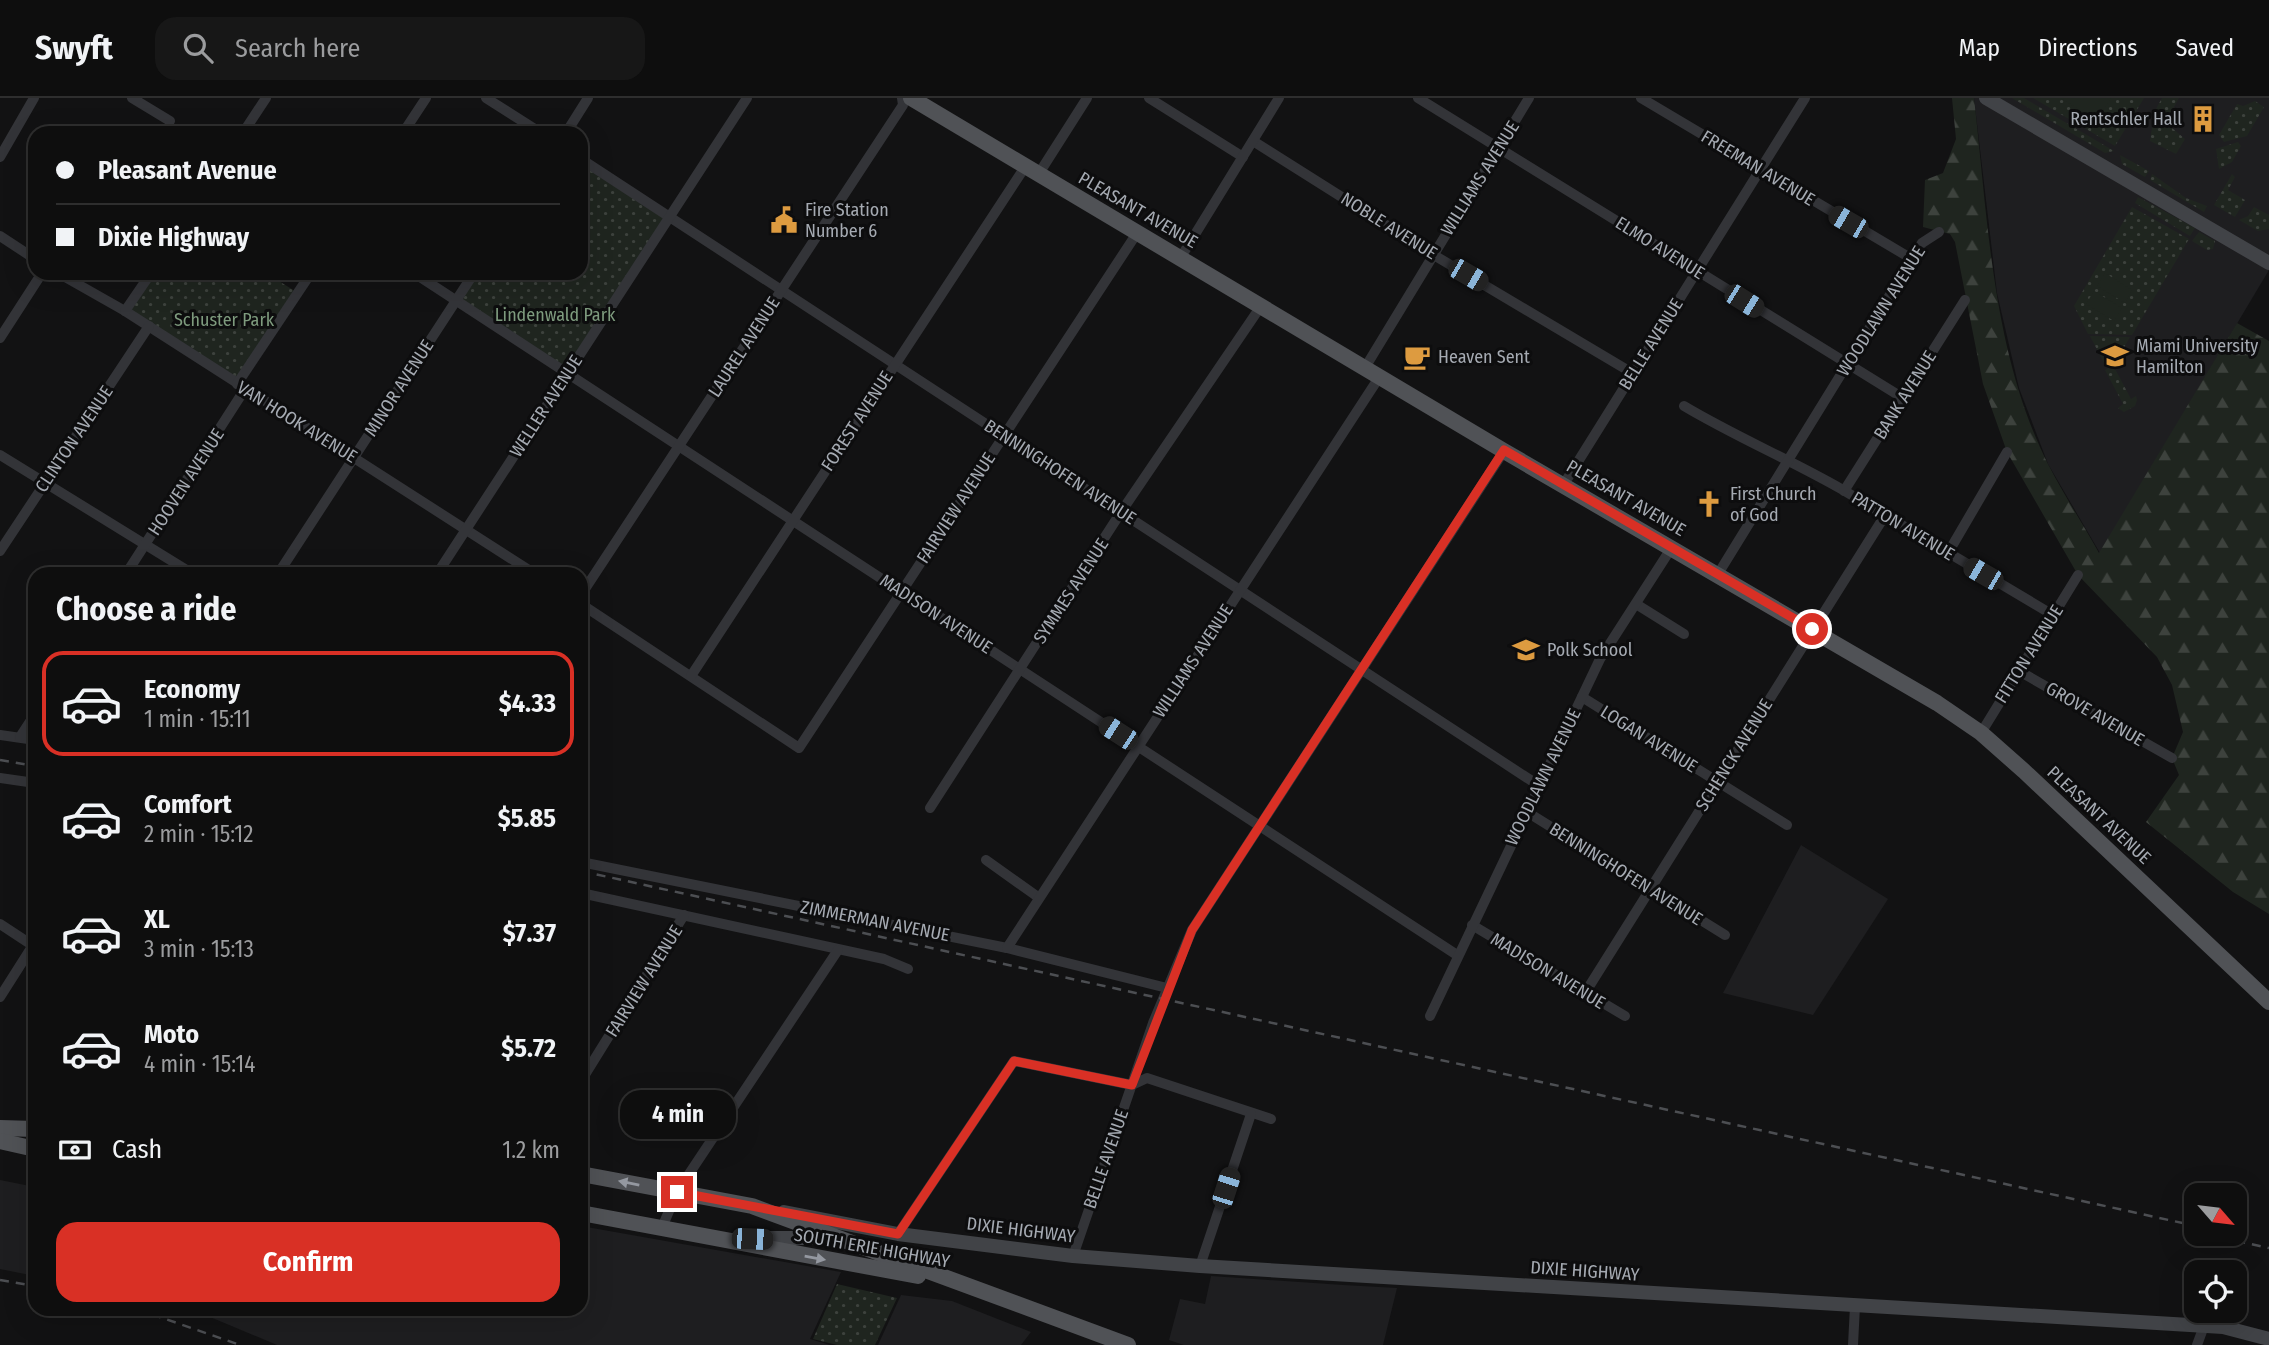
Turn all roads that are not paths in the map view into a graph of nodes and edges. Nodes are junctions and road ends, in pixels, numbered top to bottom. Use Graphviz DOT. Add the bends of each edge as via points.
graph roads {
  1 [pos="34,98"];
  2 [pos="132,98"];
  3 [pos="266,98"];
  4 [pos="426,98"];
  5 [pos="486,98"];
  6 [pos="588,98"];
  7 [pos="747,98"];
  8 [pos="902,98"];
  9 [pos="911,98"];
  10 [pos="1087,98"];
  11 [pos="1149,98"];
  12 [pos="1279,98"];
  13 [pos="1418,98"];
  14 [pos="1529,98"];
  15 [pos="1641,98"];
  16 [pos="1805,98"];
  17 [pos="1986,98"];
  18 [pos="170,121"];
  19 [pos="248,126"];
  20 [pos="408,126"];
  21 [pos="530,126"];
  22 [pos="570,126"];
  23 [pos="1253,141"];
  24 [pos="1498,148"];
  25 [pos="0,157"];
  26 [pos="1243,157"];
  27 [pos="588,164"];
  28 [pos="1760,170"];
  29 [pos="1032,171"];
  30 [pos="672,218"];
  31 [pos="1938,232"];
  32 [pos="1137,233"];
  33 [pos="0,236"];
  34 [pos="28,254"];
  35 [pos="1432,254"];
  36 [pos="1181,257"];
  37 [pos="1912,259"];
  38 [pos="2269,263"];
  39 [pos="1696,271"];
  40 [pos="37,280"];
  41 [pos="70,280"];
  42 [pos="146,280"];
  43 [pos="307,280"];
  44 [pos="425,280"];
  45 [pos="469,280"];
  46 [pos="781,289"];
  47 [pos="456,300"];
  48 [pos="1965,300"];
  49 [pos="1261,306"];
  50 [pos="125,312"];
  51 [pos="149,327"];
  52 [pos="0,338"];
  53 [pos="895,364"];
  54 [pos="1846,365"];
  55 [pos="1366,366"];
  56 [pos="566,374"];
  57 [pos="1634,374"];
  58 [pos="1380,376"];
  59 [pos="241,386"];
  60 [pos="1903,398"];
  61 [pos="1684,406"];
  62 [pos="1003,435"];
  63 [pos="680,446"];
  64 [pos="1504,450"];
  65 [pos="2007,452"];
  66 [pos="0,455"];
  67 [pos="354,458"];
  68 [pos="1788,460"];
  69 [pos="44,483"];
  70 [pos="1564,484"];
  71 [pos="1844,491"];
  72 [pos="1121,512"];
  73 [pos="1884,517"];
  74 [pos="792,520"];
  75 [pos="467,529"];
  76 [pos="146,542"];
  77 [pos="1672,547"];
  78 [pos="0,551"];
  79 [pos="1948,553"];
  80 [pos="130,567"];
  81 [pos="183,567"];
  82 [pos="283,567"];
  83 [pos="441,567"];
  84 [pos="524,567"];
  85 [pos="1718,574"];
  86 [pos="2078,575"];
  87 [pos="588,584"];
  88 [pos="1239,591"];
  89 [pos="901,592"];
  90 [pos="1636,604"];
  91 [pos="588,609"];
  92 [pos="2053,615"];
  93 [pos="1812,629"];
  94 [pos="1685,634"];
  95 [pos="1021,669"];
  96 [pos="1363,670"];
  97 [pos="2019,671"];
  98 [pos="691,676"];
  99 [pos="1582,696"];
  100 [pos="28,725"];
  101 [pos="1981,733"];
  102 [pos="0,735"];
  103 [pos="20,737"];
  104 [pos="28,739"];
  105 [pos="1137,746"];
  106 [pos="2172,758"];
  107 [pos="0,778"];
  108 [pos="28,782"];
  109 [pos="1717,782"];
  110 [pos="1538,785"];
  111 [pos="930,808"];
  112 [pos="1527,812"];
  113 [pos="1787,825"];
  114 [pos="1260,827"];
  115 [pos="986,860"];
  116 [pos="588,863"];
  117 [pos="1650,889"];
  118 [pos="588,894"];
  119 [pos="1038,897"];
  120 [pos="684,915"];
  121 [pos="0,923"];
  122 [pos="1472,925"];
  123 [pos="1725,935"];
  124 [pos="28,941"];
  125 [pos="1007,948"];
  126 [pos="838,950"];
  127 [pos="28,954"];
  128 [pos="1457,955"];
  129 [pos="908,969"];
  130 [pos="1167,988"];
  131 [pos="1586,993"];
  132 [pos="0,997"];
  133 [pos="2269,1002"];
  134 [pos="1430,1016"];
  135 [pos="1625,1016"];
  136 [pos="588,1070"];
  137 [pos="1132,1085"];
  138 [pos="1251,1114"];
  139 [pos="1271,1119"];
  140 [pos="0,1128"];
  141 [pos="28,1129"];
  142 [pos="0,1141"];
  143 [pos="28,1147"];
  144 [pos="588,1175"];
  145 [pos="677,1192"];
  146 [pos="752,1206"];
  147 [pos="588,1214"];
  148 [pos="661,1230"];
  149 [pos="898,1234"];
  150 [pos="699,1237"];
  151 [pos="836,1237"];
  152 [pos="1073,1256"];
  153 [pos="1199,1266"];
  154 [pos="955,1283"];
  155 [pos="1855,1306"];
  156 [pos="2204,1326"];
  157 [pos="2269,1339"];
  158 [pos="1128,1345"];
  159 [pos="1853,1345"];
  160 [pos="2197,1345"];
  1 -- 25 [label="street"];
  2 -- 18 [label="street"];
  3 -- 19 [label="street"];
  4 -- 20 [label="street"];
  5 -- 21 [label="street"];
  6 -- 22 [label="street"];
  7 -- 30 [label="street, WELLER AVENUE"];
  8 -- 46 [label="street, LAUREL AVENUE" via="903,105"];
  9 -- 29 [label="main road, PLEASANT AVENUE"];
  10 -- 29 [label="street, FOREST AVENUE"];
  11 -- 26 [label="street"];
  12 -- 23 [label="street"];
  13 -- 24 [label="street, ELMO AVENUE"];
  14 -- 24 [label="street, WILLIAMS AVENUE"];
  15 -- 28 [label="street, FREEMAN AVENUE"];
  16 -- 28 [label="street, BELLE AVENUE"];
  17 -- 38 [label="street"];
  23 -- 26 [label="street"];
  23 -- 35 [label="street, NOBLE AVENUE"];
  24 -- 35 [label="street, WILLIAMS AVENUE"];
  24 -- 39 [label="street, ELMO AVENUE"];
  26 -- 36 [label="street"];
  27 -- 30 [label="street, BENNINGHOFEN AVENUE"];
  28 -- 37 [label="street, FREEMAN AVENUE"];
  28 -- 39 [label="street, BELLE AVENUE"];
  29 -- 32 [label="main road, PLEASANT AVENUE"];
  29 -- 53 [label="street, FOREST AVENUE"];
  30 -- 46 [label="street, BENNINGHOFEN AVENUE"];
  30 -- 56 [label="street, WELLER AVENUE"];
  31 -- 37 [label="street, WOODLAWN AVENUE"];
  32 -- 36 [label="main road, PLEASANT AVENUE"];
  32 -- 62 [label="street, FAIRVIEW AVENUE"];
  33 -- 34 [label="street"];
  35 -- 55 [label="street, WILLIAMS AVENUE"];
  35 -- 57 [label="street, NOBLE AVENUE"];
  36 -- 49 [label="main road, PLEASANT AVENUE"];
  37 -- 54 [label="street, WOODLAWN AVENUE"];
  39 -- 54 [label="street, ELMO AVENUE"];
  39 -- 57 [label="street, BELLE AVENUE"];
  40 -- 52 [label="street"];
  41 -- 50 [label="street, VAN HOOK AVENUE"];
  42 -- 50 [label="street"];
  43 -- 59 [label="street, HOOVEN AVENUE"];
  44 -- 47 [label="street, MADISON AVENUE"];
  45 -- 47 [label="street, MINOR AVENUE"];
  46 -- 53 [label="street, BENNINGHOFEN AVENUE"];
  46 -- 63 [label="street, LAUREL AVENUE"];
  47 -- 56 [label="street, MADISON AVENUE"];
  47 -- 67 [label="street, MINOR AVENUE"];
  48 -- 60 [label="street, BANK AVENUE"];
  49 -- 55 [label="main road, PLEASANT AVENUE"];
  49 -- 72 [label="street, SYMMES AVENUE"];
  50 -- 51 [label="street, VAN HOOK AVENUE"];
  51 -- 59 [label="street, VAN HOOK AVENUE"];
  51 -- 69 [label="street, CLINTON AVENUE"];
  53 -- 62 [label="street, BENNINGHOFEN AVENUE"];
  53 -- 74 [label="street, FOREST AVENUE"];
  54 -- 60 [label="street, ELMO AVENUE"];
  54 -- 68 [label="street, WOODLAWN AVENUE"];
  55 -- 58 [label="main road, PLEASANT AVENUE"];
  56 -- 63 [label="street, MADISON AVENUE"];
  56 -- 75 [label="street, WELLER AVENUE"];
  57 -- 70 [label="street, BELLE AVENUE"];
  58 -- 64 [label="main road, PLEASANT AVENUE"];
  58 -- 88 [label="street, WILLIAMS AVENUE"];
  59 -- 67 [label="street, VAN HOOK AVENUE"];
  59 -- 76 [label="street, HOOVEN AVENUE"];
  60 -- 71 [label="street, BANK AVENUE"];
  61 -- 68 [label="street" via="1734,436"];
  62 -- 72 [label="street, BENNINGHOFEN AVENUE"];
  62 -- 89 [label="street, FAIRVIEW AVENUE"];
  63 -- 74 [label="street, MADISON AVENUE"];
  63 -- 87 [label="street, LAUREL AVENUE"];
  64 -- 70 [label="main road, PLEASANT AVENUE"];
  64 -- 96 [label="street, BELLE AVENUE"];
  65 -- 79 [label="street"];
  66 -- 69 [label="street"];
  67 -- 75 [label="street, VAN HOOK AVENUE"];
  67 -- 82 [label="street, MINOR AVENUE"];
  68 -- 71 [label="street, PATTON AVENUE"];
  68 -- 85 [label="street, WOODLAWN AVENUE"];
  69 -- 76 [label="street"];
  69 -- 78 [label="street, CLINTON AVENUE"];
  70 -- 77 [label="main road, PLEASANT AVENUE"];
  71 -- 73 [label="street, PATTON AVENUE"];
  72 -- 88 [label="street, BENNINGHOFEN AVENUE"];
  72 -- 95 [label="street, SYMMES AVENUE"];
  73 -- 79 [label="street, PATTON AVENUE"];
  73 -- 93 [label="street, SCHENCK AVENUE"];
  74 -- 89 [label="street, MADISON AVENUE"];
  74 -- 98 [label="street, FOREST AVENUE"];
  75 -- 83 [label="street, WELLER AVENUE"];
  75 -- 84 [label="street, VAN HOOK AVENUE"];
  76 -- 80 [label="street, HOOVEN AVENUE"];
  76 -- 81 [label="street"];
  77 -- 85 [label="main road, PLEASANT AVENUE"];
  77 -- 90 [label="street, WOODLAWN AVENUE"];
  79 -- 92 [label="street, PATTON AVENUE"];
  85 -- 93 [label="main road, PLEASANT AVENUE"];
  86 -- 92 [label="street, FITTON AVENUE"];
  88 -- 96 [label="street, BENNINGHOFEN AVENUE"];
  88 -- 105 [label="street, WILLIAMS AVENUE"];
  89 -- 95 [label="street, MADISON AVENUE"];
  89 -- 98 [label="street, FAIRVIEW AVENUE" via="799,748"];
  90 -- 94 [label="street"];
  90 -- 99 [label="street, WOODLAWN AVENUE"];
  91 -- 98 [label="street"];
  92 -- 97 [label="street, FITTON AVENUE"];
  93 -- 101 [label="main road, PLEASANT AVENUE"];
  93 -- 109 [label="street, SCHENCK AVENUE"];
  95 -- 105 [label="street, MADISON AVENUE"];
  95 -- 111 [label="street, SYMMES AVENUE"];
  96 -- 110 [label="street, BENNINGHOFEN AVENUE"];
  96 -- 114 [label="street, BELLE AVENUE"];
  97 -- 101 [label="street, FITTON AVENUE"];
  97 -- 106 [label="street, GROVE AVENUE"];
  99 -- 109 [label="street, LOGAN AVENUE"];
  99 -- 110 [label="street, WOODLAWN AVENUE"];
  100 -- 103 [label="street"];
  101 -- 133 [label="main road, PLEASANT AVENUE"];
  102 -- 103 [label="street"];
  103 -- 104 [label="street"];
  105 -- 114 [label="street, MADISON AVENUE"];
  105 -- 119 [label="street, WILLIAMS AVENUE"];
  107 -- 108 [label="street"];
  109 -- 113 [label="street, LOGAN AVENUE"];
  109 -- 117 [label="street, SCHENCK AVENUE"];
  110 -- 112 [label="street, WOODLAWN AVENUE"];
  112 -- 117 [label="street, BENNINGHOFEN AVENUE"];
  112 -- 122 [label="street, WOODLAWN AVENUE"];
  114 -- 128 [label="street, MADISON AVENUE"];
  114 -- 130 [label="street, BELLE AVENUE" via="1192,930"];
  115 -- 119 [label="street"];
  116 -- 125 [label="street, ZIMMERMAN AVENUE"];
  117 -- 123 [label="street, BENNINGHOFEN AVENUE"];
  117 -- 131 [label="street, SCHENCK AVENUE"];
  118 -- 120 [label="street, ZIMMERMAN AVENUE"];
  119 -- 125 [label="street, WILLIAMS AVENUE"];
  120 -- 126 [label="street, ZIMMERMAN AVENUE"];
  120 -- 136 [label="street, FAIRVIEW AVENUE"];
  121 -- 124 [label="street"];
  122 -- 128 [label="street, WOODLAWN AVENUE"];
  122 -- 131 [label="street, MADISON AVENUE"];
  125 -- 130 [label="street, ZIMMERMAN AVENUE"];
  126 -- 129 [label="street, ZIMMERMAN AVENUE"];
  126 -- 145 [label="street"];
  127 -- 132 [label="street"];
  128 -- 134 [label="street, WOODLAWN AVENUE"];
  130 -- 137 [label="street, BELLE AVENUE"];
  131 -- 135 [label="street, MADISON AVENUE"];
  137 -- 138 [label="street" via="1147,1078"];
  137 -- 149 [label="street" via="1014,1061"];
  137 -- 152 [label="street, BELLE AVENUE"];
  138 -- 139 [label="street"];
  138 -- 153 [label="street"];
  140 -- 141 [label="main road"];
  142 -- 143 [label="main road"];
  145 -- 144 [label="main road, DIXIE HIGHWAY, one-way"];
  145 -- 146 [label="main road, DIXIE HIGHWAY"];
  145 -- 148 [label="street"];
  146 -- 149 [label="street, DIXIE HIGHWAY"];
  146 -- 151 [label="main road, SOUTH ERIE HIGHWAY"];
  147 -- 148 [label="main road, DIXIE HIGHWAY"];
  148 -- 150 [label="main road, DIXIE HIGHWAY"];
  149 -- 151 [label="street, DIXIE HIGHWAY"];
  149 -- 152 [label="street, DIXIE HIGHWAY"];
  150 -- 151 [label="street, DIXIE HIGHWAY"];
  150 -- 154 [label="main road, SOUTH ERIE HIGHWAY, one-way"];
  151 -- 154 [label="main road, SOUTH ERIE HIGHWAY"];
  152 -- 153 [label="street, DIXIE HIGHWAY"];
  153 -- 155 [label="street, DIXIE HIGHWAY"];
  154 -- 158 [label="main road, SOUTH ERIE HIGHWAY"];
  155 -- 156 [label="street, DIXIE HIGHWAY"];
  155 -- 159 [label="street"];
  156 -- 157 [label="street, DIXIE HIGHWAY" via="2238,1329"];
  156 -- 160 [label="street"];
}
